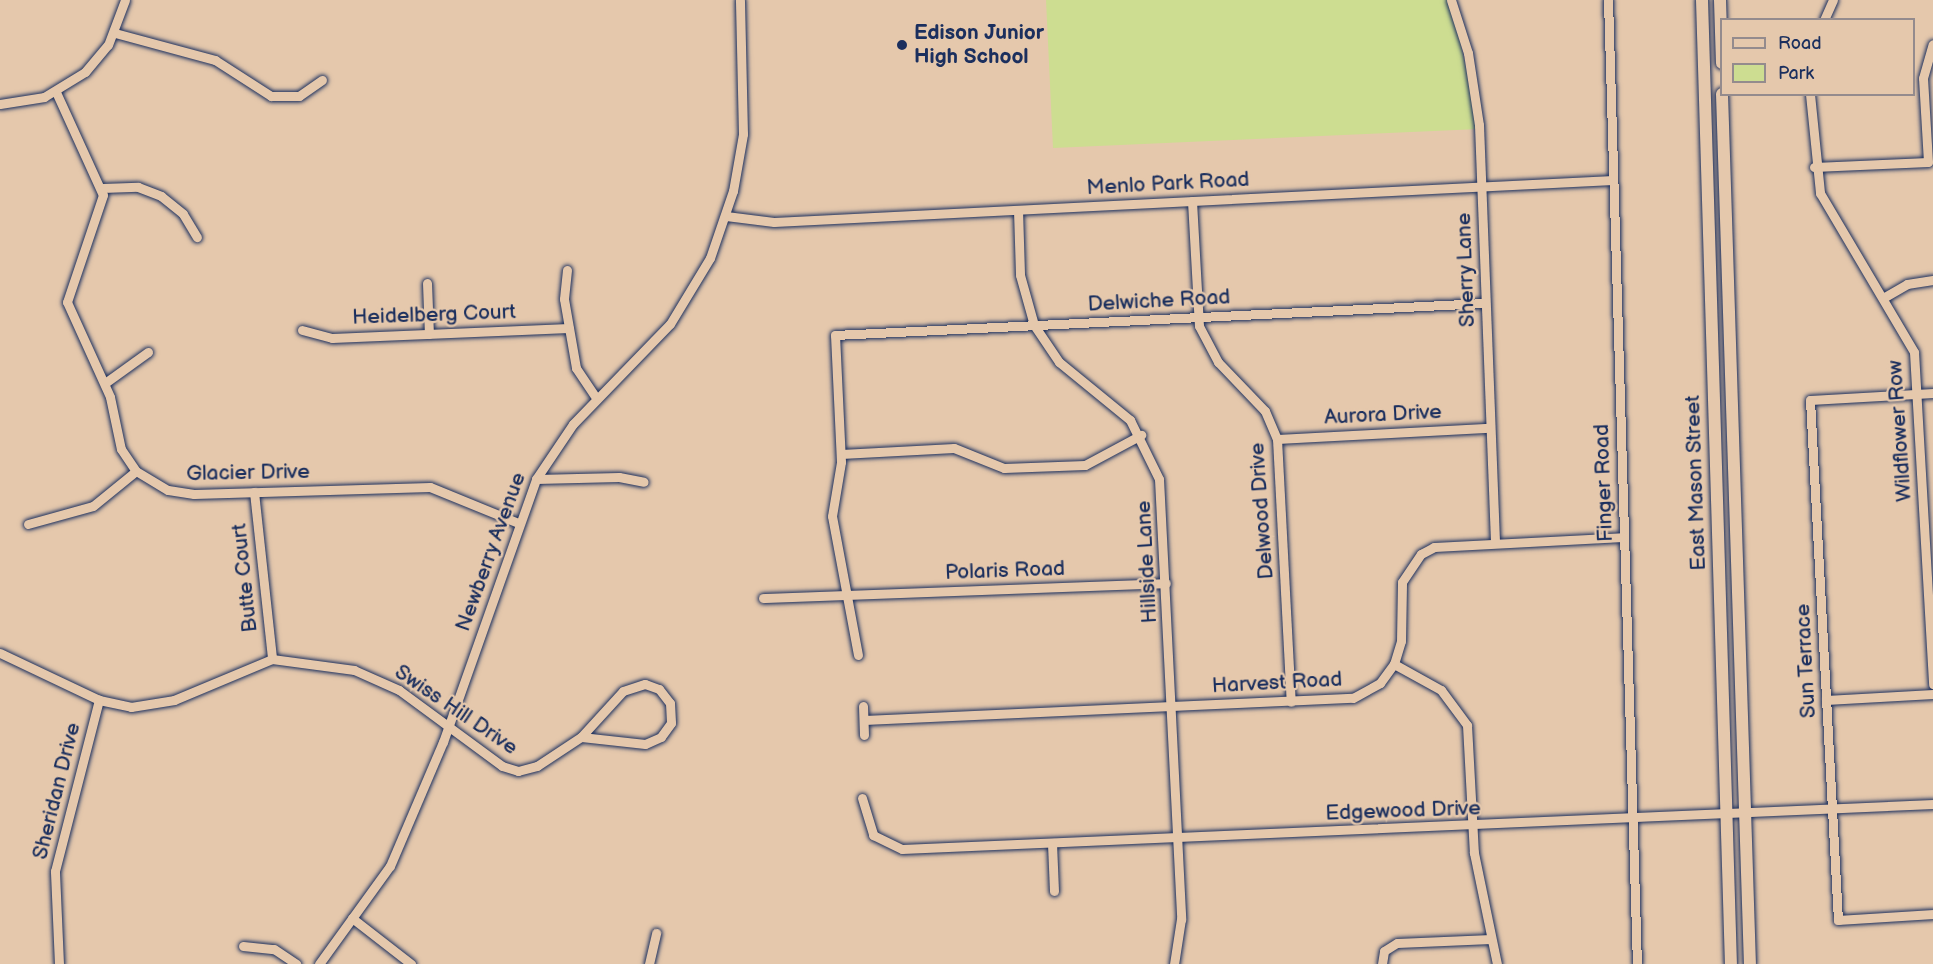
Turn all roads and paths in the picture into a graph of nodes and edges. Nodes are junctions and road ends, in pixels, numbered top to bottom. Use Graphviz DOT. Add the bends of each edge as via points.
graph roads {
  1 [pos="125,0"];
  2 [pos="740,0"];
  3 [pos="1450,0"];
  4 [pos="1608,0"];
  5 [pos="1702,0"];
  6 [pos="1720,0"];
  7 [pos="1833,0"];
  8 [pos="1721,18"];
  9 [pos="1825,18"];
  10 [pos="115,33"];
  11 [pos="1933,44"];
  12 [pos="322,80"];
  13 [pos="56,92"];
  14 [pos="1722,96"];
  15 [pos="1810,96"];
  16 [pos="0,104"];
  17 [pos="1814,167"];
  18 [pos="1613,180"];
  19 [pos="1480,187"];
  20 [pos="102,188"];
  21 [pos="1192,201"];
  22 [pos="1018,210"];
  23 [pos="726,216"];
  24 [pos="197,237"];
  25 [pos="567,270"];
  26 [pos="1933,280"];
  27 [pos="427,282"];
  28 [pos="1883,298"];
  29 [pos="1485,303"];
  30 [pos="1197,318"];
  31 [pos="1034,325"];
  32 [pos="568,328"];
  33 [pos="302,330"];
  34 [pos="429,333"];
  35 [pos="148,352"];
  36 [pos="105,383"];
  37 [pos="1933,393"];
  38 [pos="1917,394"];
  39 [pos="597,399"];
  40 [pos="1490,428"];
  41 [pos="1141,435"];
  42 [pos="1277,439"];
  43 [pos="841,454"];
  44 [pos="136,471"];
  45 [pos="536,479"];
  46 [pos="644,482"];
  47 [pos="254,492"];
  48 [pos="518,523"];
  49 [pos="28,524"];
  50 [pos="1623,537"];
  51 [pos="1495,542"];
  52 [pos="1166,583"];
  53 [pos="846,595"];
  54 [pos="763,598"];
  55 [pos="0,653"];
  56 [pos="858,655"];
  57 [pos="272,659"];
  58 [pos="1394,664"];
  59 [pos="1933,684"];
  60 [pos="1933,694"];
  61 [pos="99,700"];
  62 [pos="1826,700"];
  63 [pos="1291,702"];
  64 [pos="863,705"];
  65 [pos="1171,706"];
  66 [pos="864,720"];
  67 [pos="448,726"];
  68 [pos="864,735"];
  69 [pos="581,737"];
  70 [pos="862,798"];
  71 [pos="1933,804"];
  72 [pos="1832,809"];
  73 [pos="1744,814"];
  74 [pos="1725,815"];
  75 [pos="1631,820"];
  76 [pos="1472,826"];
  77 [pos="1177,838"];
  78 [pos="1052,843"];
  79 [pos="1054,891"];
  80 [pos="1933,914"];
  81 [pos="352,918"];
  82 [pos="656,933"];
  83 [pos="1491,939"];
  84 [pos="243,946"];
  85 [pos="59,964"];
  86 [pos="296,964"];
  87 [pos="319,964"];
  88 [pos="411,964"];
  89 [pos="649,964"];
  90 [pos="1174,964"];
  91 [pos="1382,964"];
  92 [pos="1497,964"];
  93 [pos="1637,964"];
  94 [pos="1731,964"];
  95 [pos="1750,964"];
  1 -- 10 [label="street"];
  2 -- 23 [label="street, Newberry Avenue" via="745,110"];
  3 -- 19 [label="street, Sherry Lane" via="1473,79"];
  4 -- 18 [label="street, Finger Road"];
  5 -- 74 [label="main road, East Mason Street"];
  6 -- 8 [label="main road"];
  7 -- 9 [label="street"];
  10 -- 12 [label="street" via="215,60 271,96 299,96"];
  10 -- 13 [label="street" via="86,72"];
  11 -- 17 [label="street" via="1923,78 1928,162"];
  13 -- 16 [label="street"];
  13 -- 20 [label="street"];
  14 -- 73 [label="main road, East Mason Street"];
  15 -- 17 [label="street, Wildflower Row"];
  17 -- 28 [label="street, Wildflower Row" via="1820,193"];
  18 -- 19 [label="street, Menlo Park Road"];
  18 -- 50 [label="street, Finger Road"];
  19 -- 21 [label="street, Menlo Park Road"];
  19 -- 29 [label="street, Sherry Lane"];
  20 -- 24 [label="street" via="138,186 161,196 183,214"];
  20 -- 36 [label="street" via="102,208 68,302"];
  21 -- 22 [label="street, Menlo Park Road"];
  21 -- 30 [label="street, Delwood Drive"];
  22 -- 23 [label="street, Menlo Park Road" via="774,222"];
  22 -- 31 [label="street, Hillside Lane" via="1020,275"];
  23 -- 39 [label="street, Newberry Avenue" via="710,258 675,317"];
  25 -- 32 [label="street" via="564,299"];
  26 -- 28 [label="street" via="1907,284"];
  27 -- 34 [label="street"];
  28 -- 38 [label="street, Wildflower Row" via="1914,352"];
  29 -- 30 [label="street, Delwiche Road"];
  29 -- 40 [label="street, Sherry Lane"];
  30 -- 31 [label="street, Delwiche Road"];
  30 -- 42 [label="street, Delwood Drive" via="1211,351 1257,399"];
  31 -- 41 [label="street, Hillside Lane" via="1059,362 1119,407"];
  31 -- 43 [label="street, Delwiche Road" via="835,335"];
  32 -- 34 [label="street, Heidelberg Court"];
  32 -- 39 [label="street" via="579,378"];
  33 -- 34 [label="street, Heidelberg Court" via="332,338"];
  35 -- 36 [label="street"];
  36 -- 44 [label="street" via="117,436"];
  37 -- 38 [label="street"];
  38 -- 59 [label="street, Wildflower Row"];
  38 -- 62 [label="street, Sun Terrace" via="1810,400"];
  39 -- 45 [label="street, Newberry Avenue" via="560,440"];
  40 -- 42 [label="street, Aurora Drive"];
  40 -- 51 [label="street, Sherry Lane"];
  41 -- 43 [label="street" via="1085,465 1004,468 954,448"];
  41 -- 52 [label="street, Hillside Lane" via="1159,479"];
  42 -- 63 [label="street, Delwood Drive"];
  43 -- 53 [label="street" via="832,516"];
  44 -- 47 [label="street, Glacier Drive" via="180,493"];
  44 -- 49 [label="street" via="93,506"];
  45 -- 46 [label="street" via="619,477"];
  45 -- 48 [label="street, Newberry Avenue"];
  47 -- 48 [label="street, Glacier Drive" via="430,488"];
  47 -- 57 [label="street, Butte Court"];
  48 -- 67 [label="street, Newberry Avenue"];
  50 -- 51 [label="street"];
  50 -- 75 [label="street, Finger Road"];
  51 -- 58 [label="street" via="1434,547 1410,567 1401,588 1401,642"];
  52 -- 53 [label="street, Polaris Road"];
  52 -- 65 [label="street, Hillside Lane"];
  53 -- 54 [label="street, Polaris Road"];
  53 -- 56 [label="street"];
  55 -- 61 [label="street, Swiss Hill Drive"];
  57 -- 61 [label="street, Swiss Hill Drive" via="159,705 131,707"];
  57 -- 67 [label="street, Swiss Hill Drive" via="304,659 371,675"];
  58 -- 63 [label="street, Harvest Road" via="1362,694"];
  58 -- 76 [label="street" via="1442,690 1464,715 1470,736"];
  60 -- 62 [label="street"];
  61 -- 85 [label="street, Sheridan Drive" via="56,871"];
  62 -- 72 [label="street, Sun Terrace"];
  63 -- 65 [label="street, Harvest Road"];
  64 -- 66 [label="street"];
  65 -- 66 [label="street, Harvest Road"];
  65 -- 77 [label="street, Hillside Lane"];
  66 -- 68 [label="street"];
  67 -- 69 [label="street, Swiss Hill Drive" via="502,766 518,771 537,766"];
  67 -- 81 [label="street, Newberry Avenue" via="390,866"];
  69 -- 69 [label="street, Swiss Hill Drive" via="651,743 671,723 670,703 652,686 629,687"];
  70 -- 78 [label="street, Edgewood Drive" via="867,828 877,840 902,849"];
  71 -- 72 [label="street, Edgewood Drive"];
  72 -- 73 [label="street, Edgewood Drive"];
  72 -- 80 [label="street, Sun Terrace" via="1838,920"];
  73 -- 74 [label="street, Edgewood Drive"];
  73 -- 95 [label="main road, East Mason Street"];
  74 -- 75 [label="street, Edgewood Drive"];
  74 -- 94 [label="main road, East Mason Street"];
  75 -- 76 [label="street, Edgewood Drive"];
  75 -- 93 [label="street, Finger Road"];
  76 -- 77 [label="street, Edgewood Drive"];
  76 -- 83 [label="street"];
  77 -- 78 [label="street, Edgewood Drive"];
  77 -- 90 [label="street, Hillside Lane" via="1181,930"];
  78 -- 79 [label="street"];
  81 -- 87 [label="street, Newberry Avenue"];
  81 -- 88 [label="street"];
  82 -- 89 [label="street"];
  83 -- 91 [label="street" via="1397,943 1384,951"];
  83 -- 92 [label="street"];
  84 -- 86 [label="street" via="274,950"];
}
